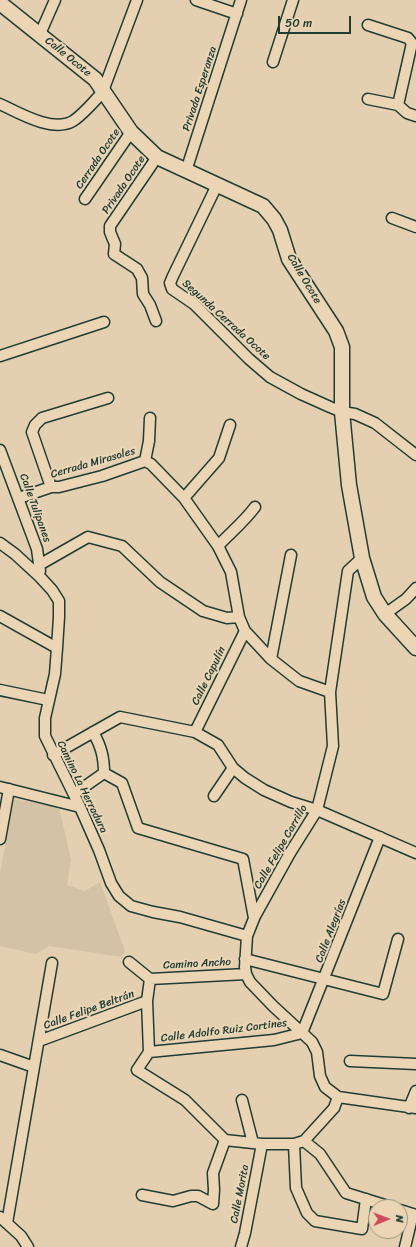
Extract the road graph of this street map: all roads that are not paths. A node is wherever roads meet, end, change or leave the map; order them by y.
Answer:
1 (54, 0) edge
2 (136, 0) edge
3 (196, 0) edge
4 (241, 0) edge
5 (293, 0) edge
6 (0, 3) edge
7 (236, 14) junction
8 (368, 25) dead end
9 (40, 34) junction
10 (273, 62) dead end
11 (103, 91) junction
12 (368, 99) dead end
13 (0, 104) edge
14 (398, 105) junction
15 (416, 116) edge
16 (131, 132) junction
17 (157, 157) junction
18 (186, 171) junction
19 (217, 185) junction
20 (85, 199) dead end
21 (392, 218) dead end
22 (416, 226) edge
23 (156, 321) dead end
24 (104, 322) dead end
25 (0, 356) edge
26 (108, 398) dead end
27 (342, 412) junction
28 (150, 418) dead end
29 (230, 425) dead end
30 (0, 450) edge
31 (416, 455) edge
32 (145, 461) junction
33 (51, 487) junction
34 (19, 498) junction
35 (184, 498) junction
36 (254, 507) dead end
37 (0, 543) edge
38 (218, 546) junction
39 (291, 555) dead end
40 (362, 558) junction
41 (39, 565) junction
42 (40, 577) junction
43 (416, 588) edge
44 (385, 614) junction
45 (0, 616) edge
46 (239, 617) junction
47 (244, 631) junction
48 (57, 648) junction
49 (416, 648) edge
50 (271, 659) junction
51 (0, 690) edge
52 (330, 692) junction
53 (48, 700) junction
54 (93, 732) junction
55 (195, 732) junction
56 (53, 755) junction
57 (233, 768) junction
58 (104, 773) junction
59 (4, 788) edge
60 (74, 794) junction
61 (214, 796) dead end
62 (80, 807) junction
63 (317, 810) junction
64 (380, 837) junction
65 (0, 839) edge
66 (416, 853) edge
67 (254, 918) junction
68 (247, 936) junction
69 (398, 939) dead end
70 (129, 962) dead end
71 (52, 963) dead end
72 (245, 967) junction
73 (150, 979) junction
74 (324, 980) junction
75 (147, 1001) junction
76 (302, 1033) junction
77 (39, 1041) junction
78 (149, 1052) junction
79 (0, 1055) edge
80 (350, 1060) dead end
81 (416, 1064) edge
82 (34, 1066) junction
83 (416, 1091) edge
84 (338, 1097) junction
85 (242, 1100) dead end
86 (413, 1108) edge
87 (225, 1140) junction
88 (304, 1141) junction
89 (257, 1144) junction
90 (294, 1144) junction
91 (142, 1195) dead end
92 (366, 1199) joint
93 (415, 1214) edge
94 (3, 1220) edge
95 (28, 1247) edge
96 (241, 1247) edge
97 (405, 1247) edge

1 - 9 street
2 - 11 street
3 - 7 street
4 - 7 street, Privada Esperanza
5 - 10 street
6 - 9 street, Calle Ocote
7 - 18 street, Privada Esperanza
8 - 14 street
9 - 11 street, Calle Ocote
11 - 13 street
11 - 16 street, Calle Ocote
12 - 14 street
14 - 15 street
16 - 17 street, Calle Ocote
16 - 20 street, Cerrada Ocote
17 - 18 street, Calle Ocote
17 - 23 street, Privada Ocote
18 - 19 street, Calle Ocote
19 - 27 street, Calle Ocote
19 - 27 street, Segunda Cerrada Ocote
21 - 22 street
24 - 25 street
26 - 33 street
27 - 31 street
27 - 40 street, Calle Ocote
28 - 32 street
29 - 35 street
30 - 34 street, Calle Tulipanes
32 - 33 street, Cerrada Mirasoles
32 - 35 street, Cerrada Mirasoles
33 - 34 street, Cerrada Mirasoles
34 - 41 street, Calle Tulipanes
35 - 38 street, Cerrada Mirasoles
36 - 38 street
37 - 42 street, Camino La Herradura
38 - 46 street, Cerrada Mirasoles
39 - 50 street
40 - 44 street, Calle Ocote
40 - 52 street, Calle Felipe Carrillo
41 - 42 street, Calle Tulipanes
41 - 46 street
42 - 48 street, Camino La Herradura
43 - 44 street
44 - 49 street, Calle Ocote
45 - 48 street
46 - 47 street, Cerrada Mirasoles
47 - 50 street
47 - 55 street, Calle Capulín
48 - 53 street, Camino La Herradura
50 - 52 street
51 - 53 street
52 - 63 street, Calle Felipe Carrillo
53 - 56 street, Camino La Herradura
54 - 55 street
54 - 56 street
54 - 58 street
55 - 57 street
56 - 60 street, Camino La Herradura
57 - 61 street
57 - 63 street
58 - 60 street
58 - 67 street
59 - 62 street
59 - 65 street
60 - 62 street, Camino La Herradura
62 - 68 street, Camino La Herradura
63 - 64 street
63 - 67 street, Calle Felipe Carrillo
64 - 66 street
64 - 74 street, Calle Alegrías
67 - 68 street, Calle Felipe Carrillo
68 - 72 street
69 - 74 street, Camino Ancho
70 - 73 street, Camino Ancho
71 - 77 street
72 - 73 street, Camino Ancho
72 - 74 street, Camino Ancho
72 - 76 street
73 - 75 street, Camino Ancho
74 - 76 street, Calle Alegrías
75 - 77 street, Calle Felipe Beltrán
75 - 78 street, Camino Ancho
76 - 78 street, Calle Adolfo Ruiz Cortines
76 - 84 street
77 - 82 street
78 - 87 street
79 - 82 street
80 - 81 street
82 - 94 street
83 - 86 street
84 - 86 street
84 - 88 street
85 - 89 street
87 - 89 street
87 - 91 street
88 - 90 street
88 - 92 street
89 - 90 street
89 - 96 street, Calle Morita
90 - 92 street
93 - 97 street
94 - 95 street

